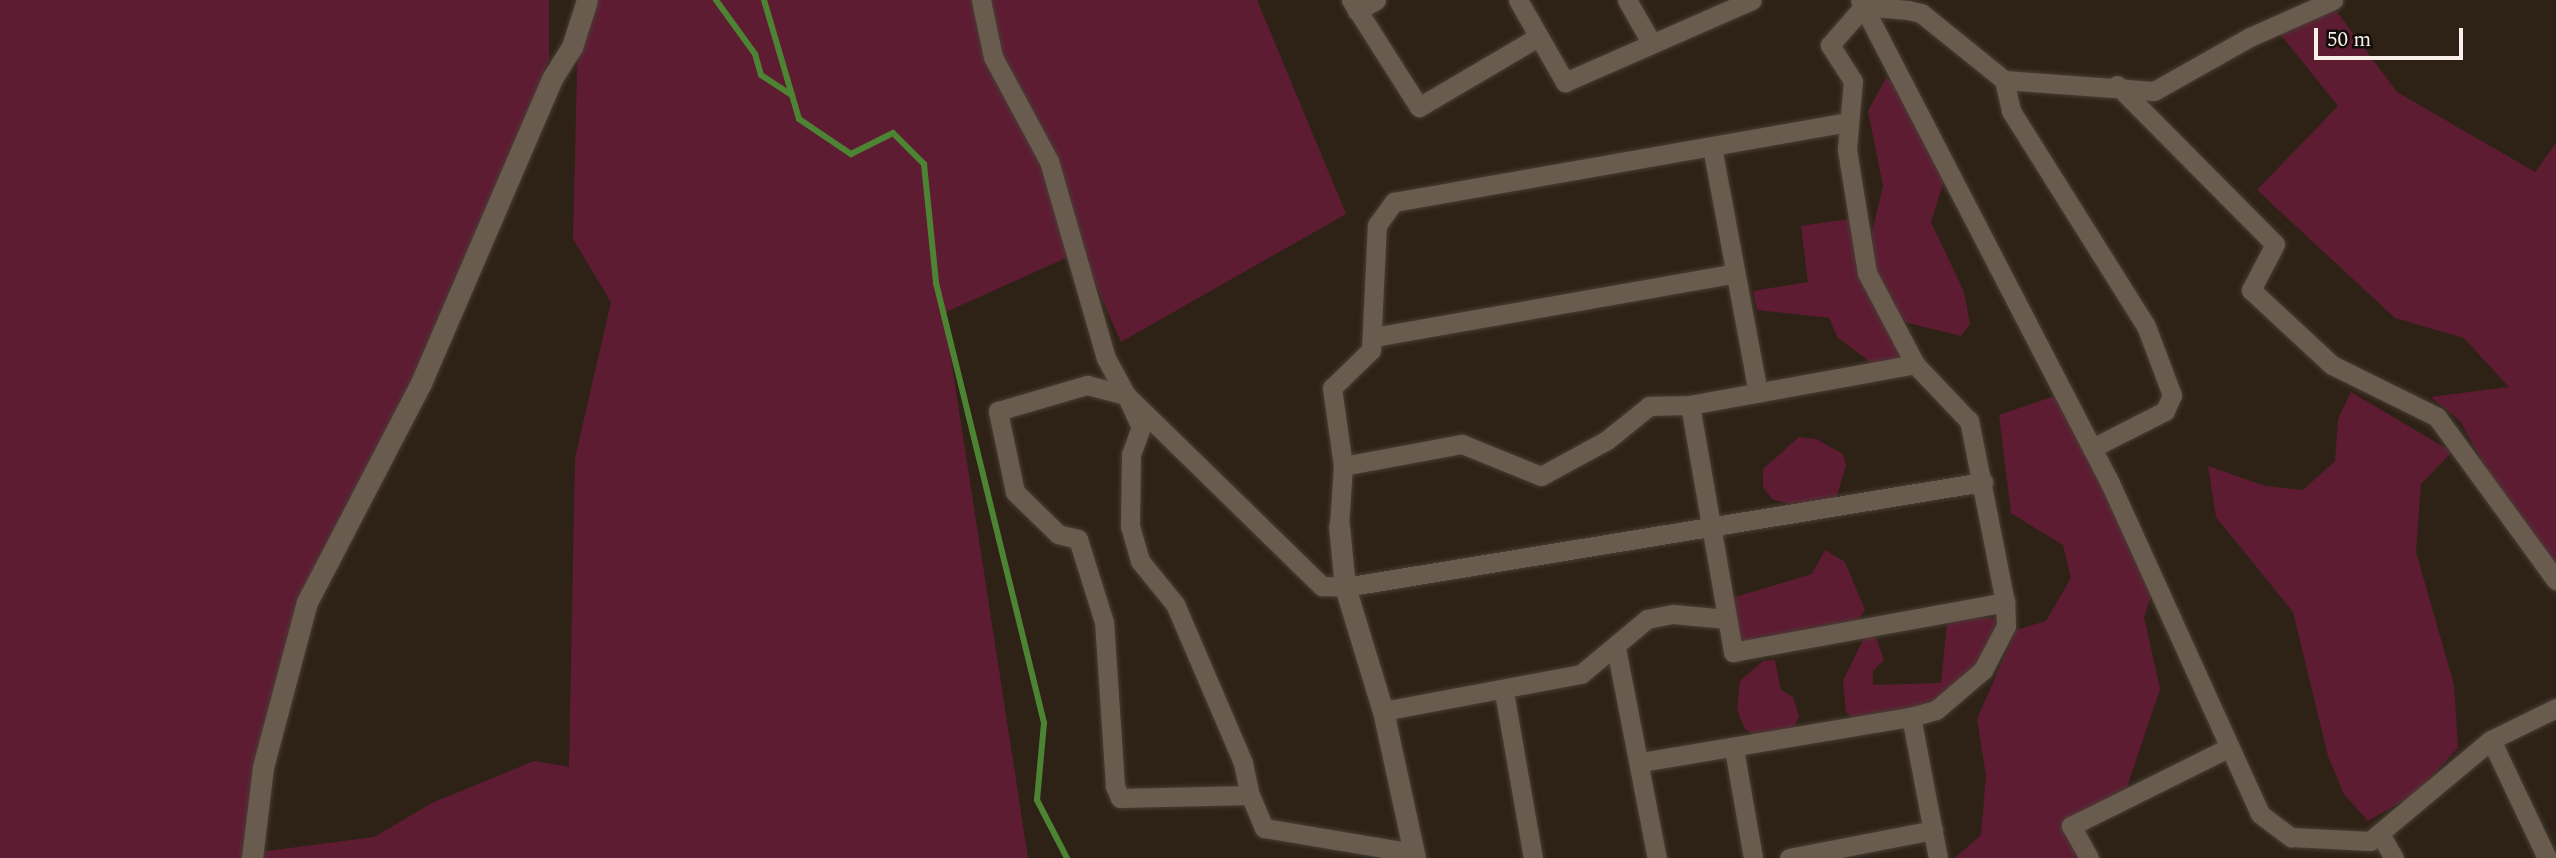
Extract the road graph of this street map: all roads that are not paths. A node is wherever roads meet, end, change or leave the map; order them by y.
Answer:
1 (587, 0) edge
2 (981, 0) edge
3 (1376, 0) edge
4 (1518, 0) edge
5 (1627, 0) edge
6 (1752, 0) edge
7 (2333, 0) edge
8 (1862, 3) edge
9 (1728, 5) edge
10 (1354, 6) edge
11 (1538, 37) junction
12 (1651, 42) junction
13 (2004, 80) junction
14 (2117, 85) junction
15 (1848, 122) junction
16 (1712, 147) junction
17 (1732, 274) junction
18 (1374, 337) junction
19 (1915, 364) junction
20 (1758, 393) junction
21 (1126, 395) junction
22 (1690, 405) junction
23 (2092, 448) junction
24 (1343, 466) junction
25 (1983, 482) junction
26 (1339, 526) joint
27 (1712, 528) junction
28 (2556, 580) edge
29 (1345, 587) junction
30 (2005, 602) junction
31 (1727, 619) junction
32 (1616, 648) junction
33 (1504, 692) junction
34 (2556, 709) edge
35 (1383, 711) junction
36 (1911, 717) junction
37 (2491, 740) junction
38 (1734, 748) junction
39 (2226, 748) junction
40 (1641, 761) junction
41 (1250, 795) junction
42 (1933, 830) junction
43 (2380, 834) junction
44 (1415, 856) edge
45 (252, 858) edge
46 (1533, 858) edge
47 (1657, 858) edge
48 (1754, 858) edge
49 (1789, 858) edge
50 (1938, 858) edge
51 (2089, 858) edge
52 (2392, 858) edge
53 (2547, 858) edge

1 - 45 street
2 - 21 street
3 - 10 street
4 - 11 street
5 - 12 street
6 - 9 street
7 - 14 street
8 - 13 street
8 - 15 street
8 - 23 street
9 - 12 street
10 - 11 street
11 - 12 street
13 - 14 street
13 - 23 street
14 - 28 street
15 - 16 street
15 - 19 street
16 - 17 street
16 - 18 street
17 - 18 street
17 - 20 street
18 - 24 street
19 - 20 street
19 - 25 street
20 - 22 street
21 - 29 street
21 - 41 street
21 - 41 street
22 - 24 street
22 - 27 street
23 - 39 street
24 - 26 street
25 - 27 street
25 - 30 street
26 - 29 street
27 - 29 street
27 - 31 street
29 - 35 street
30 - 31 street
30 - 36 street
31 - 32 street
32 - 33 street
32 - 40 street
33 - 35 street
33 - 46 street
34 - 37 street
35 - 44 street
36 - 38 street
36 - 42 street
37 - 43 street
37 - 53 street
38 - 40 street
38 - 48 street
39 - 43 street
39 - 51 street
40 - 47 street
41 - 44 street
42 - 49 street
42 - 50 street
43 - 52 street

